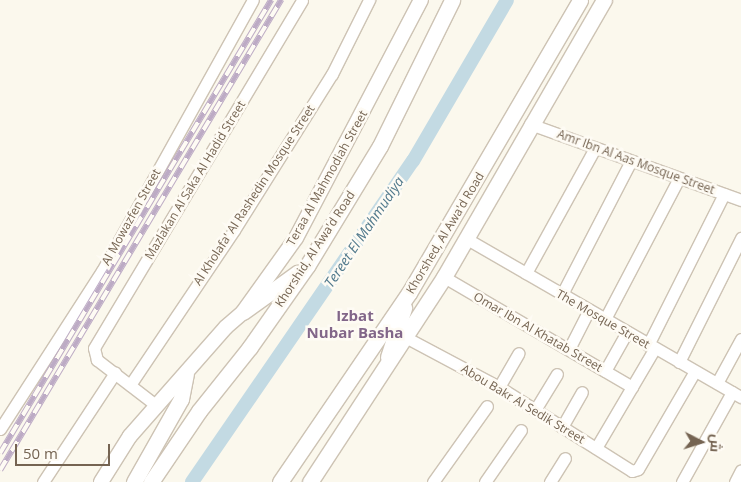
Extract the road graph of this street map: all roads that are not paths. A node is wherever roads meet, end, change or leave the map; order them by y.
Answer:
1 (253, 0) edge
2 (302, 0) edge
3 (369, 0) edge
4 (421, 0) edge
5 (452, 0) edge
6 (579, 0) edge
7 (604, 0) edge
8 (530, 124) junction
9 (595, 148) junction
10 (631, 161) junction
11 (679, 178) junction
12 (724, 194) junction
13 (741, 200) edge
14 (467, 238) junction
15 (741, 238) edge
16 (307, 266) junction
17 (526, 273) junction
18 (444, 277) junction
19 (409, 293) junction
20 (562, 294) junction
21 (590, 310) junction
22 (244, 312) junction
23 (605, 319) junction
24 (626, 332) junction
25 (407, 338) junction
26 (741, 339) edge
27 (651, 347) junction
28 (569, 349) junction
29 (519, 353) dead end
30 (679, 362) junction
31 (604, 371) junction
32 (695, 371) junction
33 (115, 373) junction
34 (186, 374) junction
35 (557, 374) dead end
36 (382, 375) junction
37 (717, 383) junction
38 (130, 385) junction
39 (499, 387) junction
40 (632, 387) junction
41 (582, 392) dead end
42 (737, 395) edge
43 (156, 406) junction
44 (487, 406) dead end
45 (535, 410) junction
46 (562, 427) junction
47 (0, 429) edge
48 (521, 430) dead end
49 (596, 448) junction
50 (565, 458) dead end
51 (741, 470) edge
52 (43, 482) edge
53 (101, 482) edge
54 (134, 482) edge
55 (151, 482) edge
56 (280, 482) edge
57 (310, 482) edge
58 (433, 482) edge
59 (485, 482) edge
60 (550, 482) edge
61 (682, 482) edge
62 (735, 482) edge

1 - 47 street, Al Mowazfen Street
2 - 33 street, Mazlakan Al Saka Al Hadid Street
3 - 38 street, Al Kholafa' Al Rashedin Mosque Street
4 - 22 street, Teraa Al Mahmodiah Street
5 - 16 main road, Khorshid, Al Awa'd Road
6 - 19 main road, Khorshed, Al Awa'd Road
7 - 8 main road, Khorshed, Al Awa'd Road
8 - 9 street, Amr Ibn Al Aas Mosque Street
8 - 14 main road, Khorshed, Al Awa'd Road
9 - 10 street, Amr Ibn Al Aas Mosque Street
9 - 17 street
10 - 11 street, Amr Ibn Al Aas Mosque Street
10 - 20 street
11 - 12 street, Amr Ibn Al Aas Mosque Street
11 - 23 street
12 - 13 street, Amr Ibn Al Aas Mosque Street
12 - 27 street
14 - 17 street, The Mosque Street
14 - 18 main road, Khorshed, Al Awa'd Road
15 - 30 street
16 - 22 main road
16 - 55 main road, Khorshid, Al Awa'd Road
17 - 20 street, The Mosque Street
18 - 25 main road, Khorshed, Al Awa'd Road
18 - 28 street, Omar Ibn Al Khatab Street
19 - 36 main road
19 - 56 main road, Khorshed, Al Awa'd Road
20 - 21 street, The Mosque Street
21 - 23 street, The Mosque Street
21 - 28 street
22 - 34 street, Teraa Al Mahmodiah Street
23 - 24 street, The Mosque Street
24 - 27 street, The Mosque Street
24 - 31 street
25 - 36 main road, Khorshed, Al Awa'd Road
25 - 39 street, Abou Bakr Al Sedik Street
26 - 37 street
27 - 30 street, The Mosque Street
27 - 40 street
28 - 31 street, Omar Ibn Al Khatab Street
29 - 39 street
30 - 32 street, The Mosque Street
31 - 40 street, Omar Ibn Al Khatab Street
32 - 37 street, The Mosque Street
32 - 49 street, Abou Bakr Al Sedik Street
33 - 38 street
33 - 52 street
34 - 43 street, Teraa Al Mahmodiah Street
34 - 54 main road
35 - 45 street
36 - 57 main road, Khorshed, Al Awa'd Road
37 - 42 street, The Mosque Street
38 - 43 street
39 - 45 street, Abou Bakr Al Sedik Street
40 - 49 street
41 - 46 street
42 - 61 street
43 - 53 street, Teraa Al Mahmodiah Street
44 - 58 street
45 - 46 street, Abou Bakr Al Sedik Street
46 - 49 street, Abou Bakr Al Sedik Street
48 - 59 street
50 - 60 street
51 - 62 street

